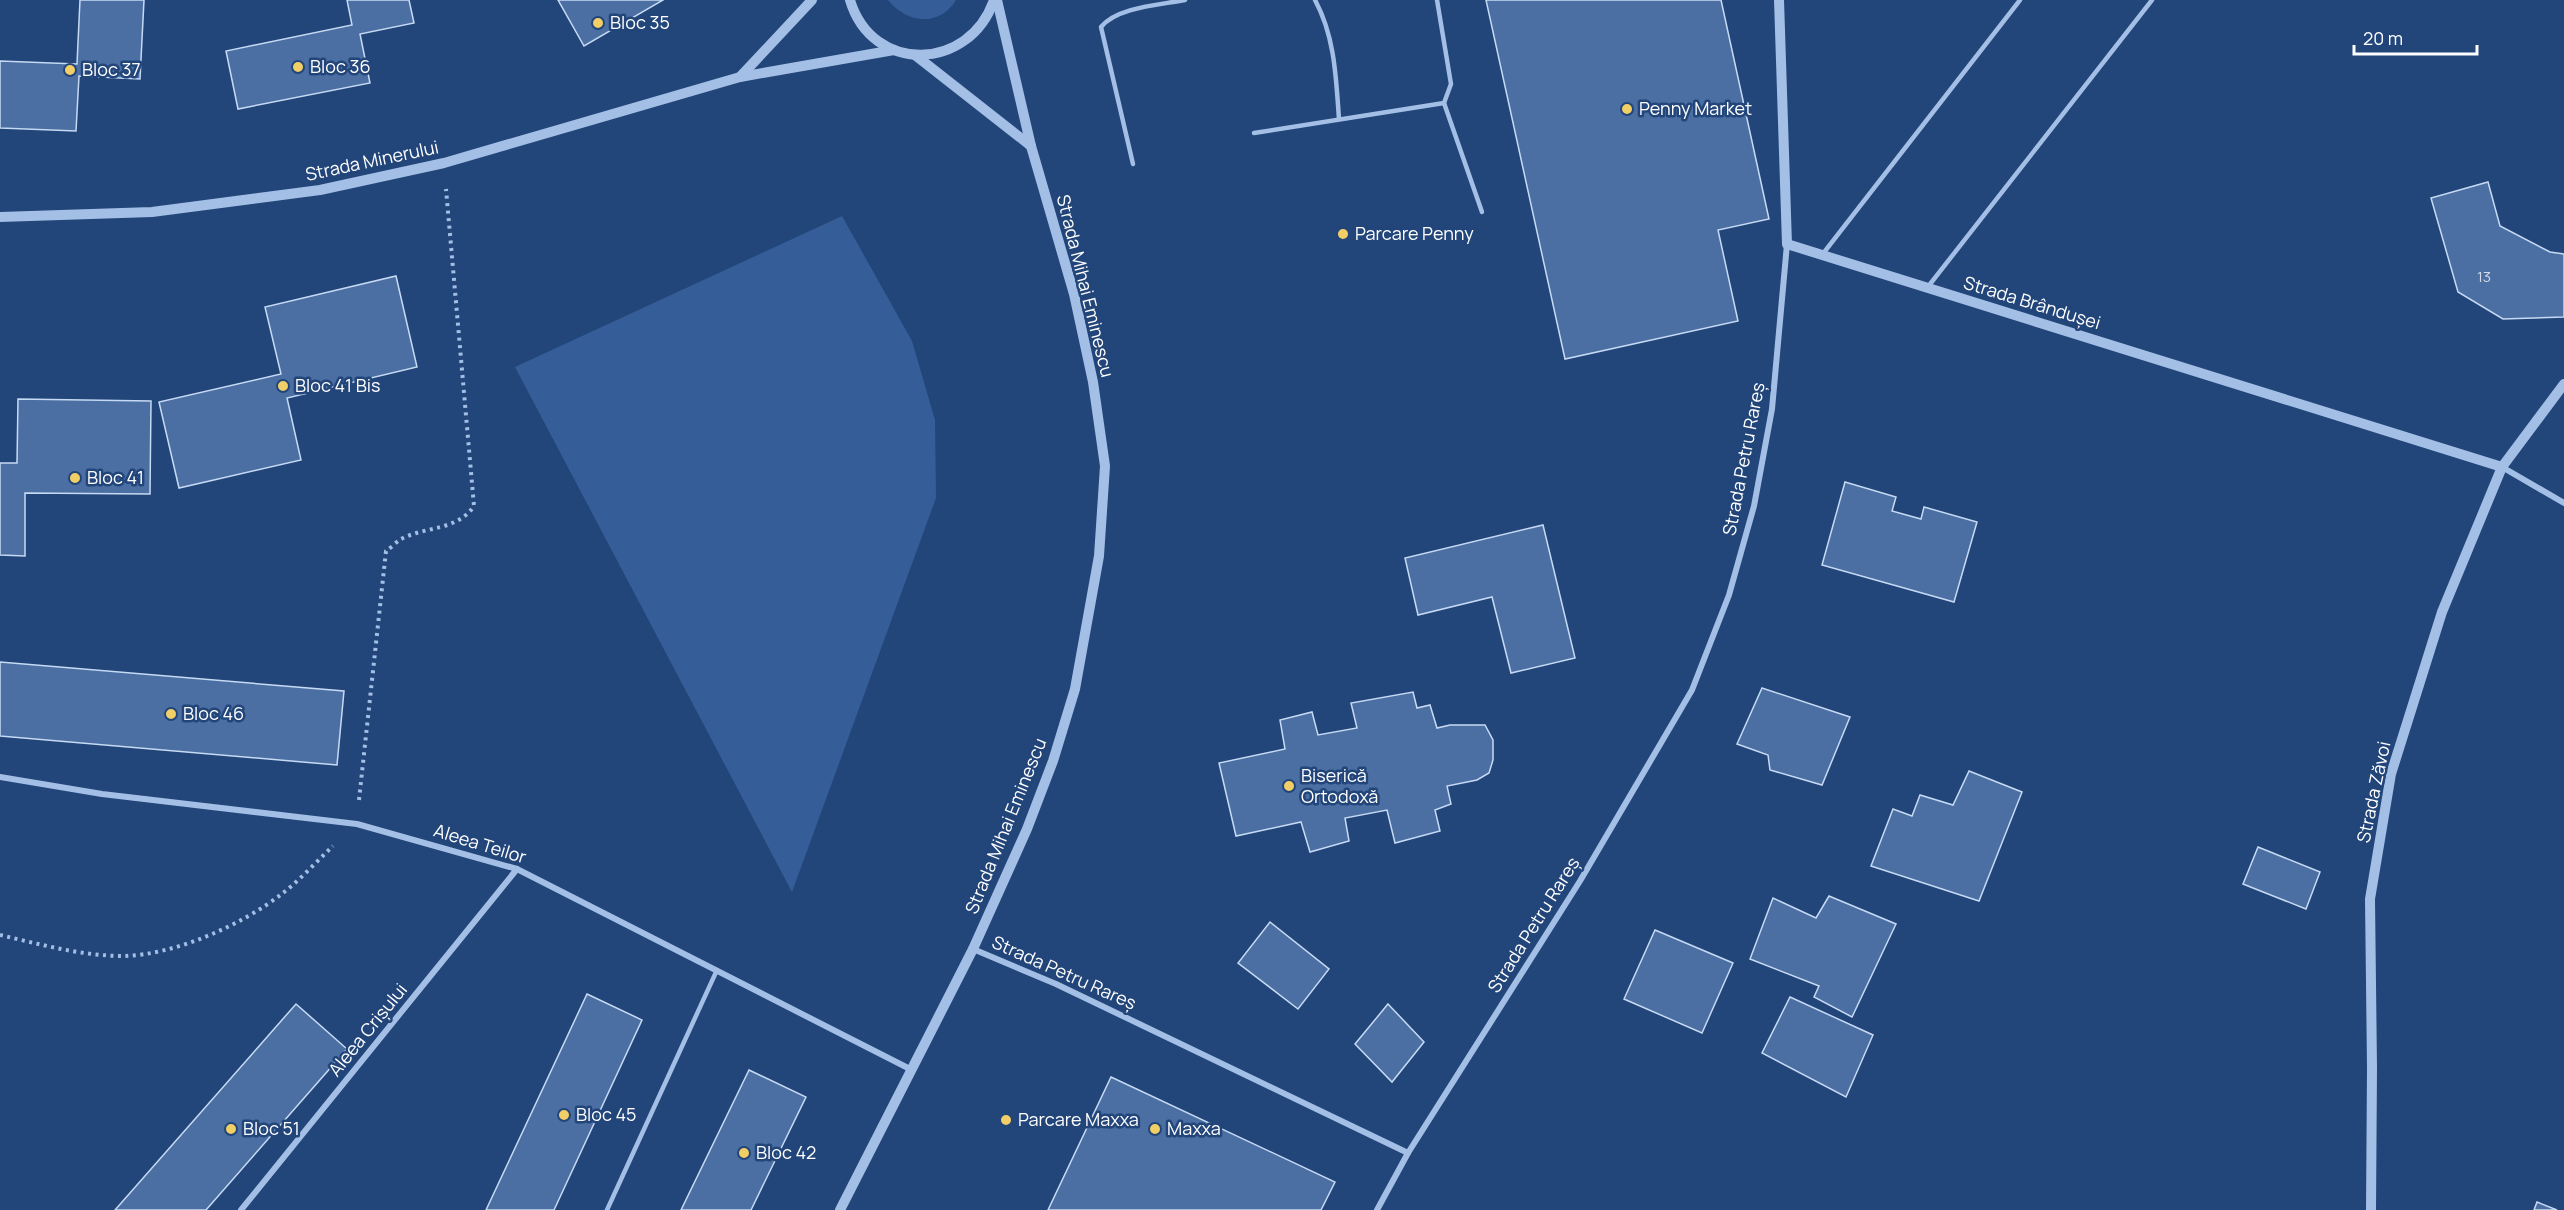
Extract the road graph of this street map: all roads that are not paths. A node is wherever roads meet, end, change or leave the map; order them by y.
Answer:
1 (812, 0) edge
2 (850, 0) edge
3 (995, 0) edge
4 (1185, 0) edge
5 (1315, 0) edge
6 (1437, 0) edge
7 (1779, 0) edge
8 (2020, 0) edge
9 (2152, 0) edge
10 (894, 50) junction
11 (915, 55) junction
12 (740, 77) junction
13 (1444, 103) junction
14 (1339, 119) junction
15 (1254, 133) dead end
16 (1031, 146) junction
17 (1133, 164) dead end
18 (1482, 212) dead end
19 (0, 218) edge
20 (1787, 244) junction
21 (1822, 255) junction
22 (1927, 288) junction
23 (2564, 384) edge
24 (2502, 467) junction
25 (2564, 503) edge
26 (0, 777) edge
27 (517, 869) junction
28 (973, 949) junction
29 (717, 970) junction
30 (910, 1069) junction
31 (1408, 1153) junction
32 (241, 1210) edge
33 (607, 1210) edge
34 (840, 1210) edge
35 (1377, 1210) edge
36 (2371, 1210) edge

1 - 12 street
2 - 10 street, Strada Minerului
3 - 11 street, Strada Minerului
3 - 16 street, Strada Mihai Eminescu
4 - 17 lane
5 - 14 lane
6 - 13 lane
7 - 20 street
8 - 21 lane
9 - 22 lane
10 - 11 street, Strada Minerului
10 - 12 street, Strada Minerului
11 - 16 street
12 - 19 street, Strada Minerului
13 - 14 lane
13 - 18 lane
14 - 15 lane
16 - 28 street, Strada Mihai Eminescu
20 - 21 street, Strada Brândușei
20 - 31 street, Strada Petru Rareș
21 - 22 street, Strada Brândușei
22 - 24 street, Strada Brândușei
23 - 24 street, Strada Zăvoi
24 - 25 street
24 - 36 street, Strada Zăvoi
26 - 27 street, Aleea Teilor
27 - 29 street, Aleea Teilor
27 - 32 street, Aleea Crișului
28 - 30 street, Strada Mihai Eminescu
28 - 31 street, Strada Petru Rareș
29 - 30 street, Aleea Teilor
29 - 33 lane
30 - 34 street, Strada Mihai Eminescu
31 - 35 street

